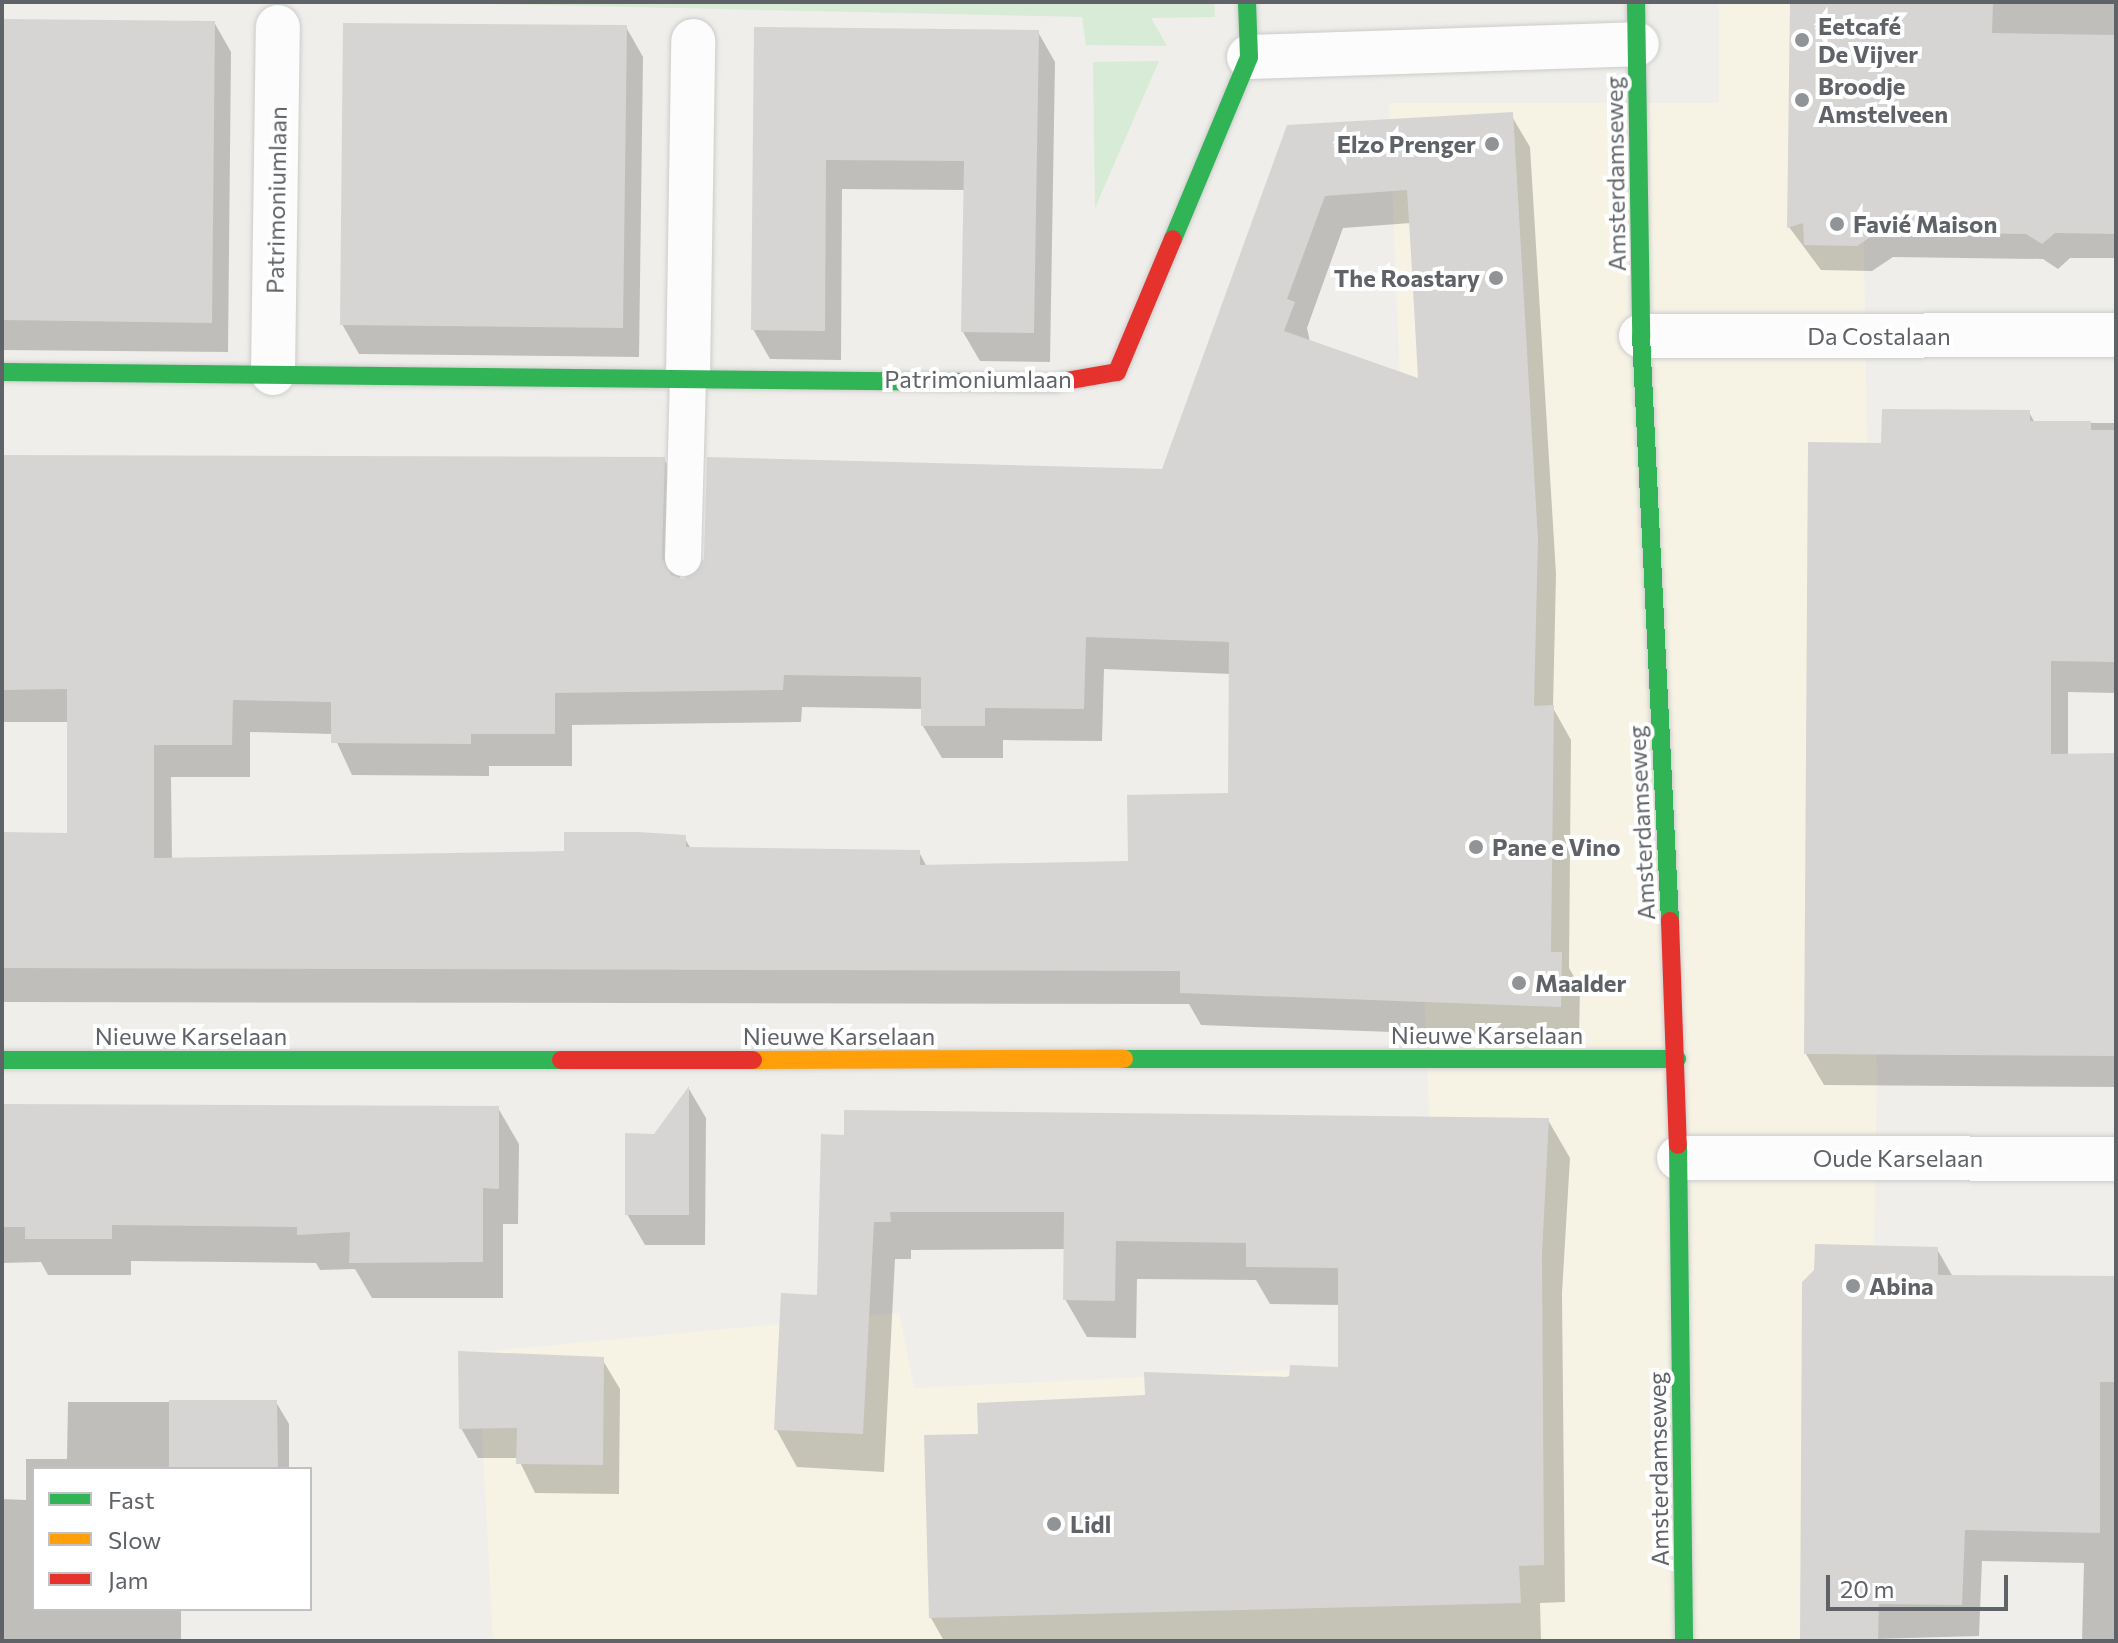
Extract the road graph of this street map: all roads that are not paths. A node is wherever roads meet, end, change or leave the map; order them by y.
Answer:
1 (1247, 2) edge
2 (1637, 23) edge
3 (278, 27) dead end
4 (693, 41) dead end
5 (1249, 57) junction
6 (2116, 335) edge
7 (1641, 336) junction
8 (2, 372) edge
9 (273, 373) junction
10 (688, 376) junction
11 (683, 558) dead end
12 (1677, 1059) junction
13 (2, 1060) edge
14 (1679, 1158) junction
15 (2116, 1159) edge
16 (1684, 1641) edge

1 - 5 street, Patrimoniumlaan
2 - 5 street
2 - 7 street, Amsterdamseweg
3 - 9 street, Patrimoniumlaan
4 - 10 street
5 - 10 street, Patrimoniumlaan
6 - 7 street, Da Costalaan
7 - 12 street, Amsterdamseweg
8 - 9 street, Patrimoniumlaan
9 - 10 street, Patrimoniumlaan
10 - 11 lane
12 - 13 street, Nieuwe Karselaan
12 - 14 street, Amsterdamseweg
14 - 15 street, Oude Karselaan
14 - 16 street, Amsterdamseweg

